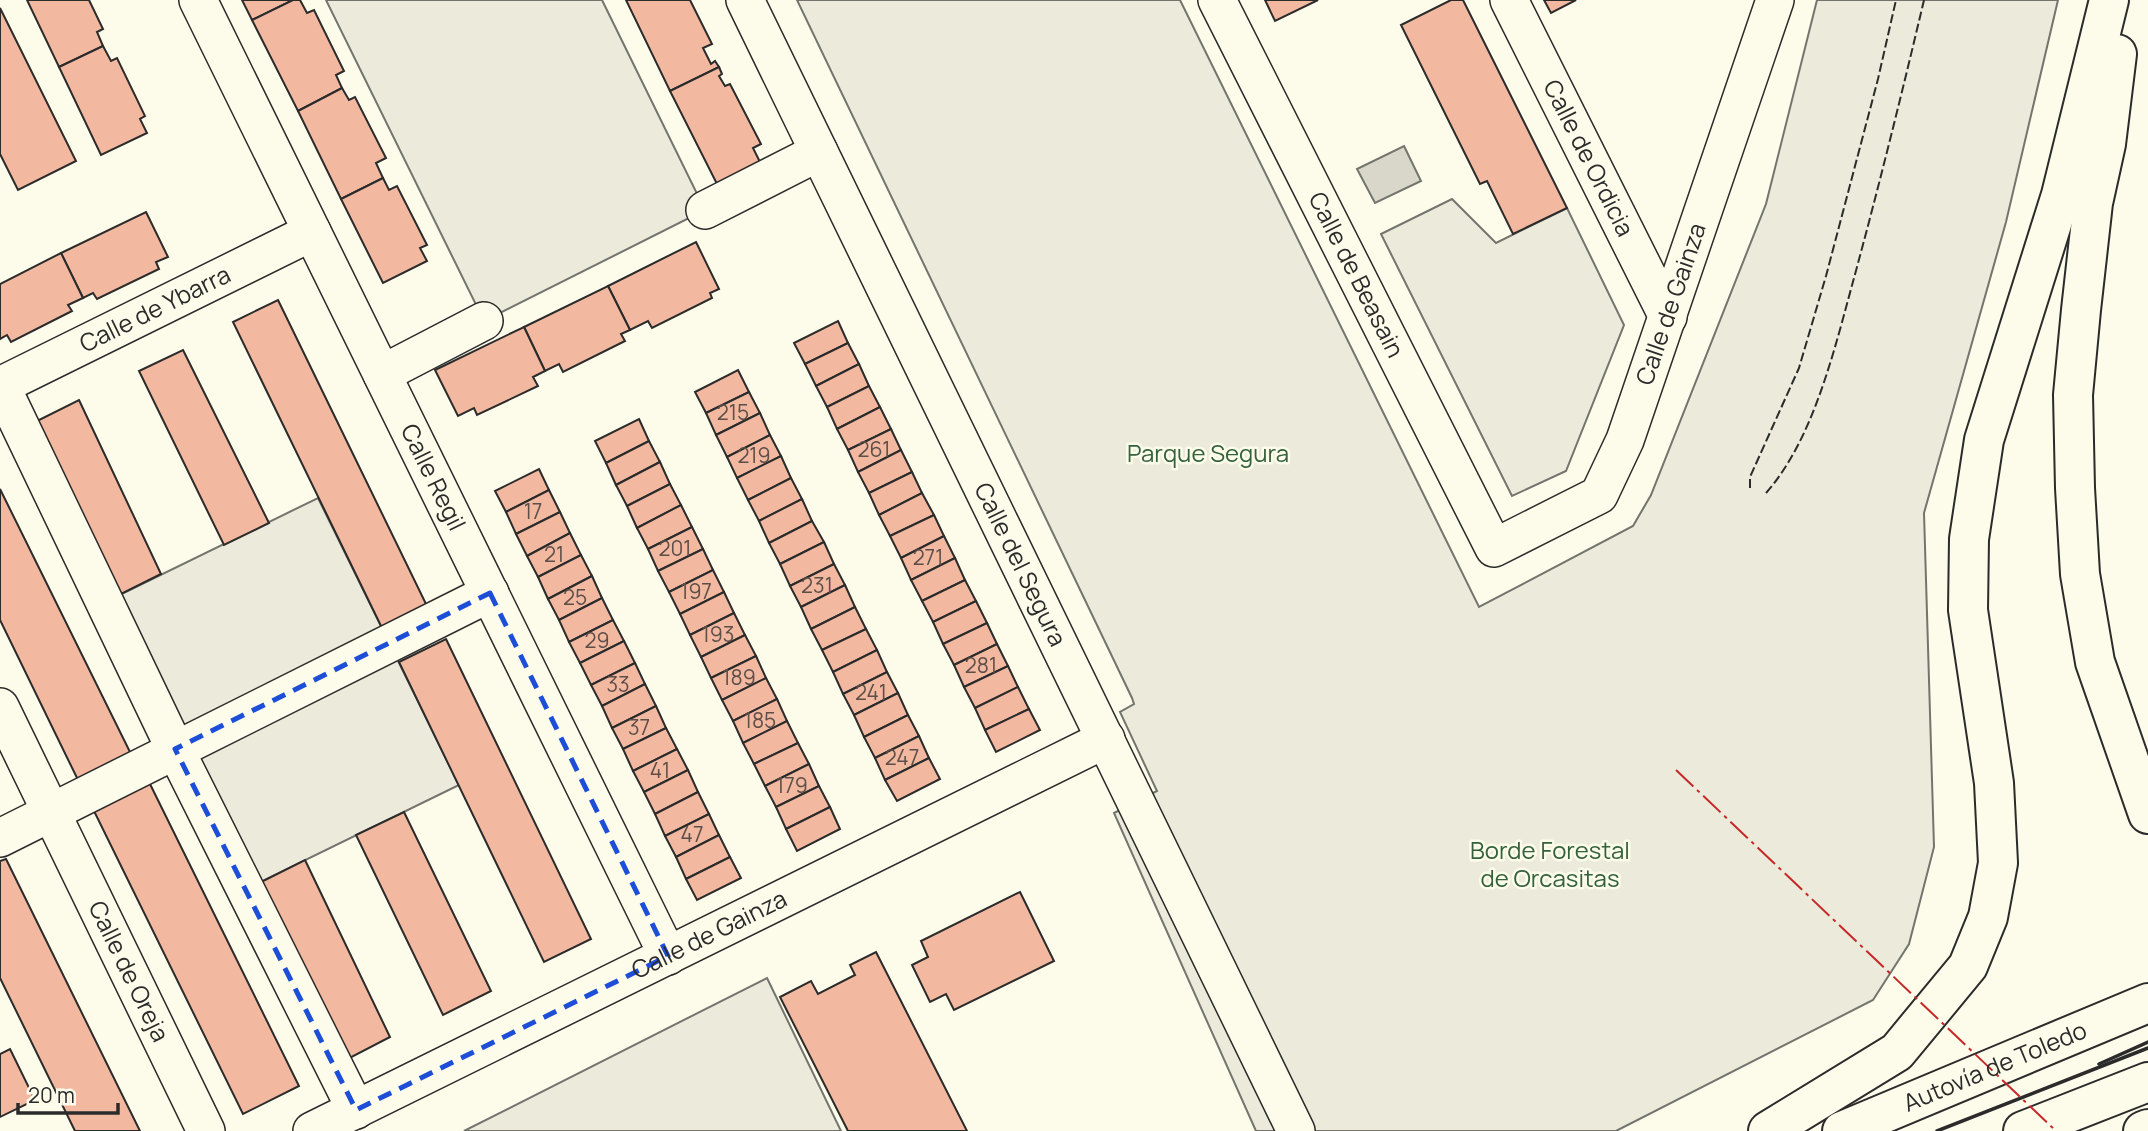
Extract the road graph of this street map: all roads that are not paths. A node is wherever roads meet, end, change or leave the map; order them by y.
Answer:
1 (198, 0) edge
2 (745, 0) edge
3 (1217, 0) edge
4 (1509, 0) edge
5 (1775, 0) edge
6 (2109, 0) edge
7 (2124, 0) edge
8 (819, 152) junction
9 (705, 210) dead end
10 (312, 232) junction
11 (1668, 317) junction
12 (484, 321) dead end
13 (382, 374) junction
14 (1, 386) edge
15 (1494, 548) joint
16 (490, 593) junction
17 (0, 707) edge
18 (1105, 739) junction
19 (175, 749) junction
20 (52, 812) junction
21 (2148, 813) edge
22 (0, 838) edge
23 (668, 956) junction
24 (2148, 1003) edge
25 (2148, 1082) edge
26 (356, 1110) junction
27 (206, 1131) edge
28 (312, 1131) edge
29 (1296, 1131) edge
30 (1768, 1131) edge
31 (1842, 1131) edge
32 (2022, 1131) edge

1 - 10 street, Calle Regil
2 - 8 street, Calle del Segura
3 - 15 street, Calle de Beasain
4 - 11 street, Calle de Ordicia
5 - 11 street, Calle de Gainza
6 - 30 highway
7 - 21 highway
8 - 9 street
8 - 18 street, Calle del Segura
10 - 13 street, Calle Regil
10 - 14 street, Calle de Ybarra
11 - 15 street, Calle de Gainza
12 - 13 street
13 - 16 street, Calle Regil
14 - 19 street
16 - 19 street
16 - 23 street, Calle Regil
17 - 20 street, Calle de Oreja
18 - 23 street, Calle de Gainza
18 - 29 street, Calle del Segura
19 - 20 street
19 - 26 street
20 - 22 street
20 - 27 street, Calle de Oreja
23 - 26 street, Calle de Gainza
24 - 31 highway, Autovía de Toledo
25 - 32 highway
26 - 28 street, Calle de Gainza

